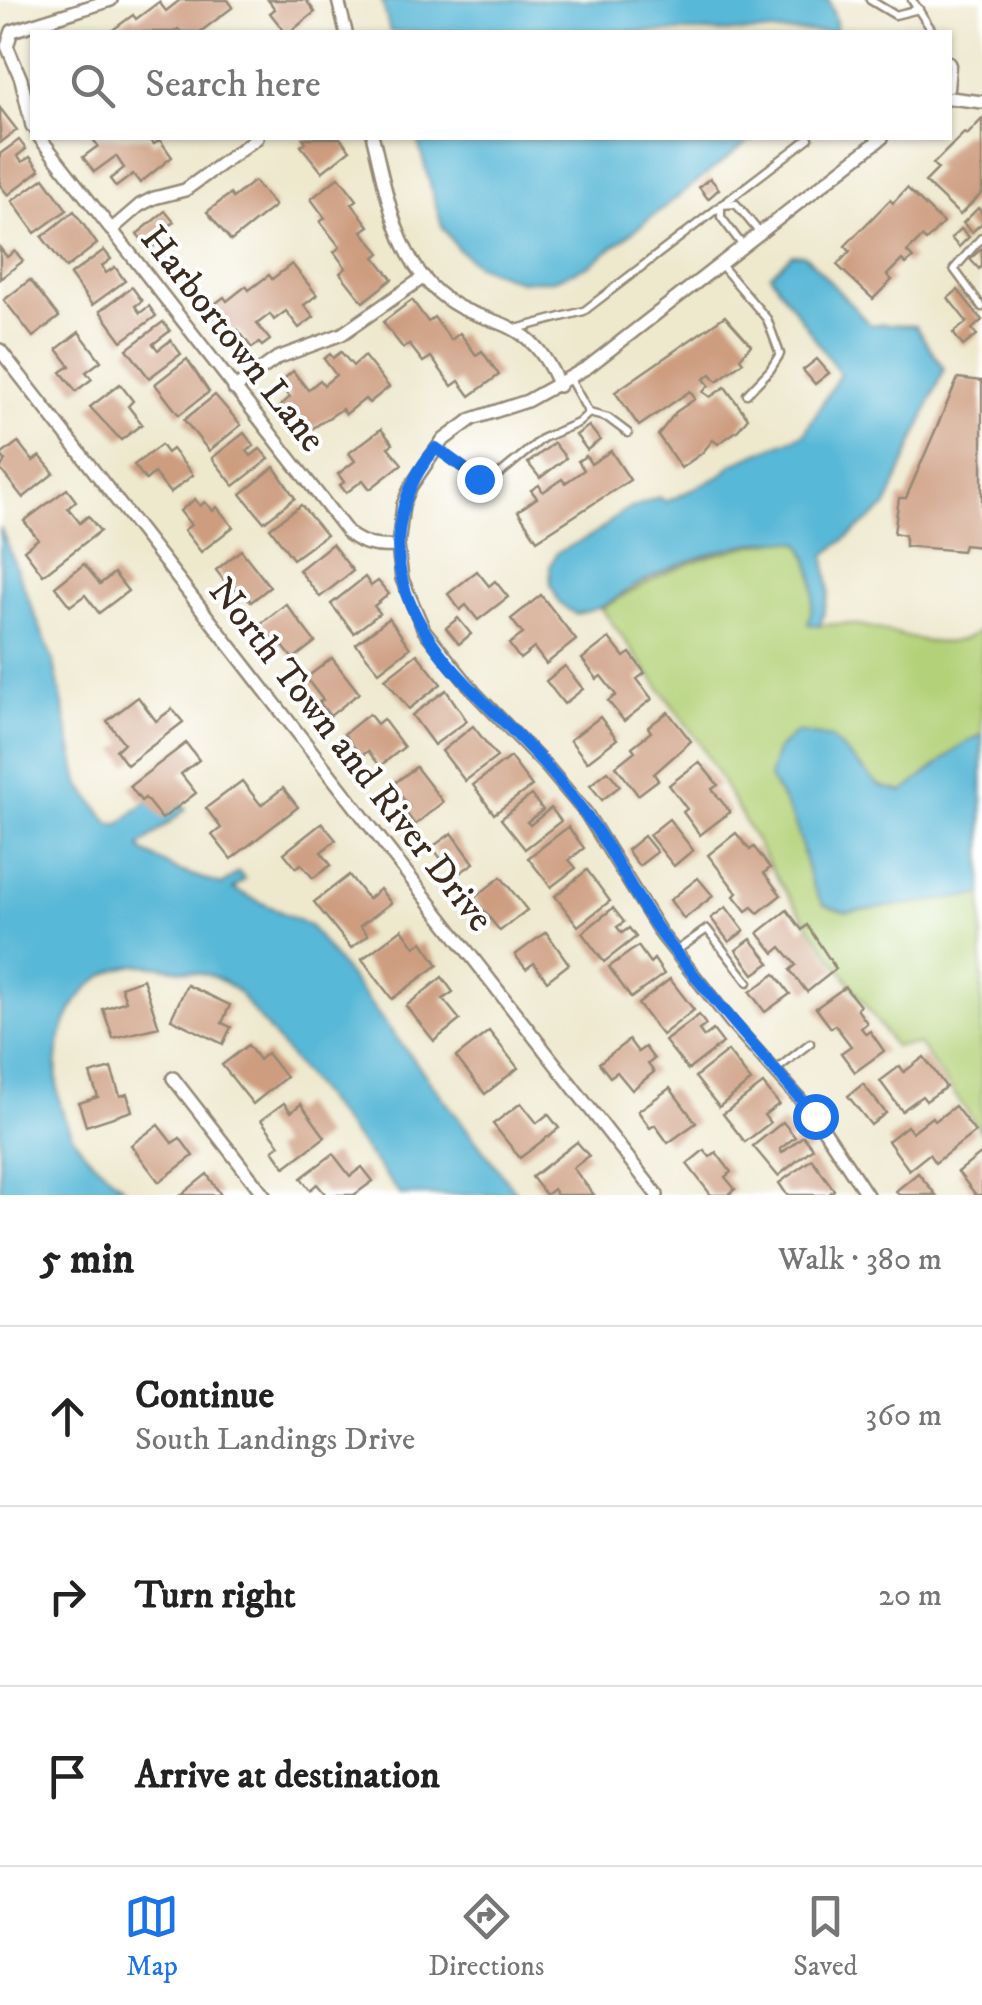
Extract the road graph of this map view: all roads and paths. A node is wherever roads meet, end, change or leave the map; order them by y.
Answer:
1 (111, 0) edge
2 (338, 0) edge
3 (870, 0) edge
4 (912, 0) edge
5 (919, 9) junction
6 (346, 30) edge
7 (932, 30) edge
8 (952, 98) edge
9 (982, 102) edge
10 (30, 117) edge
11 (42, 140) edge
12 (254, 140) edge
13 (373, 140) edge
14 (806, 140) edge
15 (879, 140) edge
16 (722, 204) junction
17 (112, 230) junction
18 (760, 233) junction
19 (982, 237) edge
20 (742, 246) junction
21 (720, 264) junction
22 (424, 276) junction
23 (981, 305) edge
24 (514, 329) junction
25 (0, 350) edge
26 (564, 382) junction
27 (234, 389) junction
28 (747, 394) dead end
29 (589, 413) junction
30 (628, 433) dead end
31 (436, 448) junction
32 (398, 546) junction
33 (675, 952) junction
34 (748, 982) dead end
35 (810, 1043) dead end
36 (776, 1071) junction
37 (173, 1078) dead end
38 (264, 1195) edge
39 (657, 1195) edge
40 (867, 1195) edge

1 - 10 street
2 - 6 street
3 - 5 lane
4 - 5 lane
5 - 7 lane
8 - 9 street
11 - 17 street, Harbortown Lane
12 - 17 street
13 - 22 street
14 - 16 lane
15 - 18 street
16 - 18 lane
16 - 20 lane
16 - 24 lane
17 - 27 street, Harbortown Lane
18 - 20 street
19 - 23 lane
20 - 21 street
21 - 26 street
21 - 28 lane
22 - 24 street
22 - 27 street
24 - 26 street
25 - 39 street, North Town and River Drive
26 - 29 lane
26 - 31 street
27 - 32 street, Harbortown Lane
29 - 30 lane
29 - 31 lane
31 - 32 street
32 - 33 street
33 - 34 lane
33 - 36 street
35 - 36 lane
36 - 40 street
37 - 38 street

